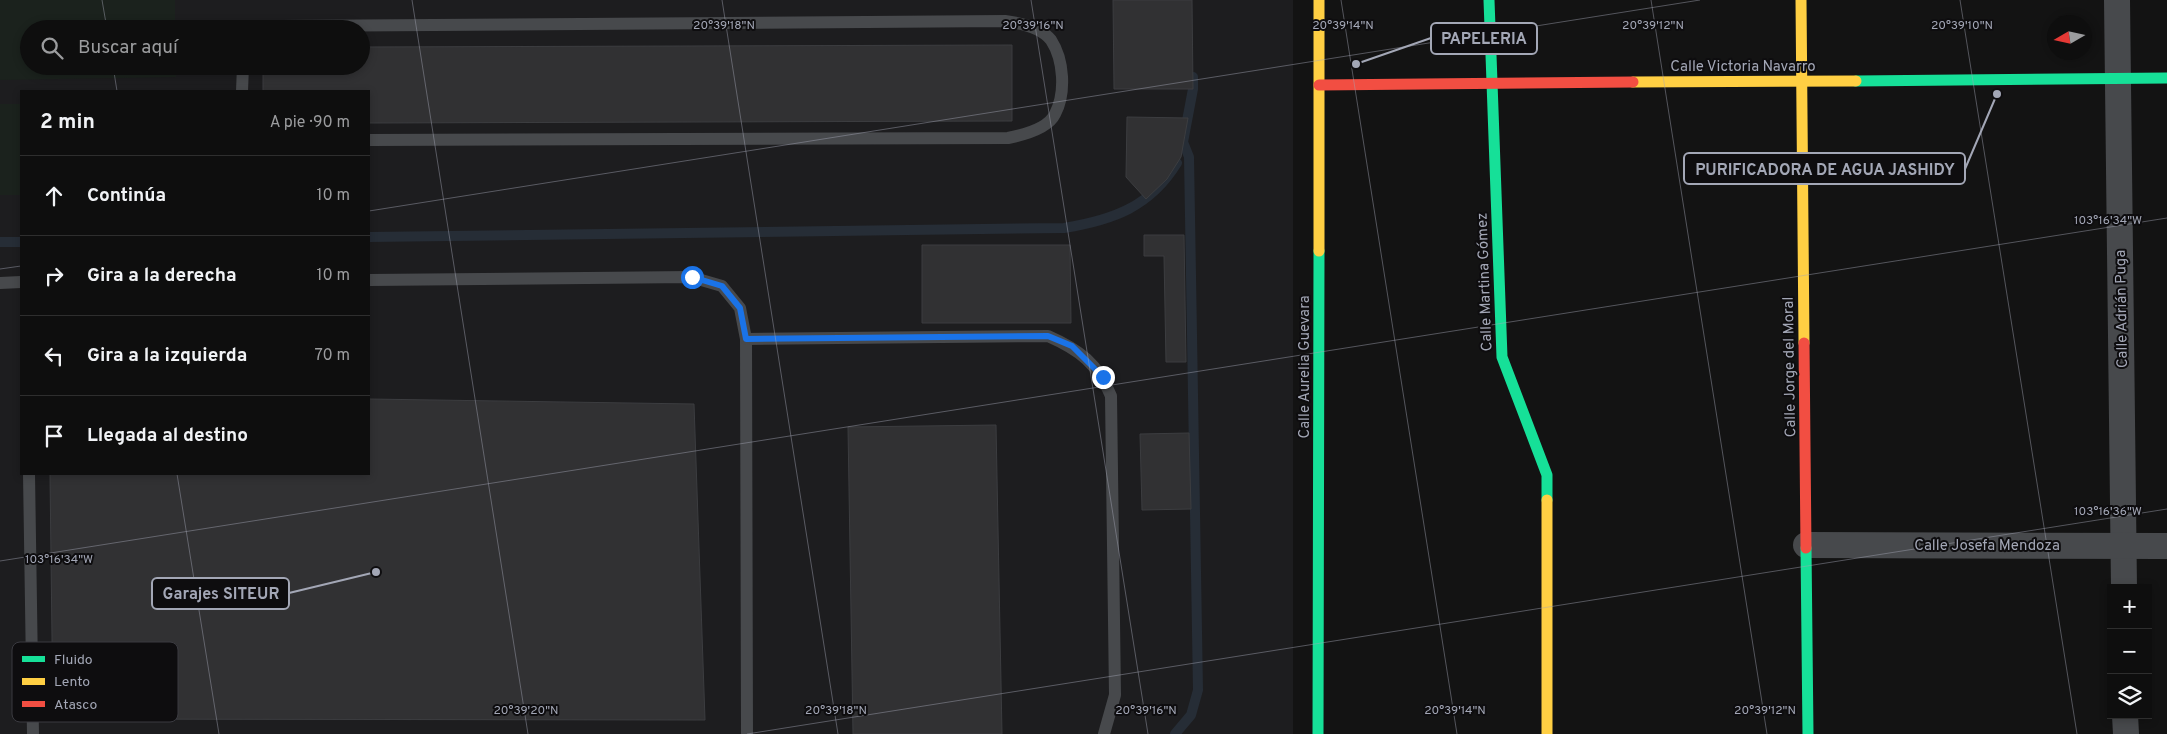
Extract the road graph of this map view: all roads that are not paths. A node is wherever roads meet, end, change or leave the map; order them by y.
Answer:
1 (1319, 0) edge
2 (1489, 0) edge
3 (1800, 0) edge
4 (2117, 0) edge
5 (370, 25) edge
6 (243, 75) edge
7 (2118, 78) junction
8 (2167, 78) edge
9 (1801, 81) junction
10 (1491, 83) junction
11 (1319, 85) junction
12 (242, 90) edge
13 (370, 140) edge
14 (370, 280) edge
15 (0, 282) edge
16 (20, 282) edge
17 (746, 339) junction
18 (29, 475) edge
19 (1806, 545) junction
20 (2124, 546) junction
21 (2167, 546) edge
22 (2124, 584) edge
23 (32, 642) edge
24 (2125, 719) edge
25 (747, 734) edge
26 (1104, 734) edge
27 (1318, 734) edge
28 (1547, 734) edge
29 (1808, 734) edge
30 (2126, 734) edge

1 - 11 street, Calle Aurelia Guevara
2 - 10 street, Calle Martina Gómez
3 - 9 street, Calle Jorge del Moral
4 - 7 street, Calle Adrián Puga
5 - 13 lane
6 - 12 lane
7 - 8 street, Calle Victoria Navarro
7 - 9 street, Calle Victoria Navarro
7 - 20 street, Calle Adrián Puga
9 - 10 street, Calle Victoria Navarro
9 - 19 street, Calle Jorge del Moral
10 - 11 street, Calle Victoria Navarro
10 - 28 street, Calle Martina Gómez
11 - 27 street, Calle Aurelia Guevara
14 - 17 lane
15 - 16 lane
17 - 25 lane
17 - 26 lane
18 - 23 lane
19 - 20 street, Calle Josefa Mendoza
19 - 29 street, Calle Jorge del Moral
20 - 21 street, Calle Josefa Mendoza
20 - 22 street, Calle Adrián Puga
24 - 30 street

